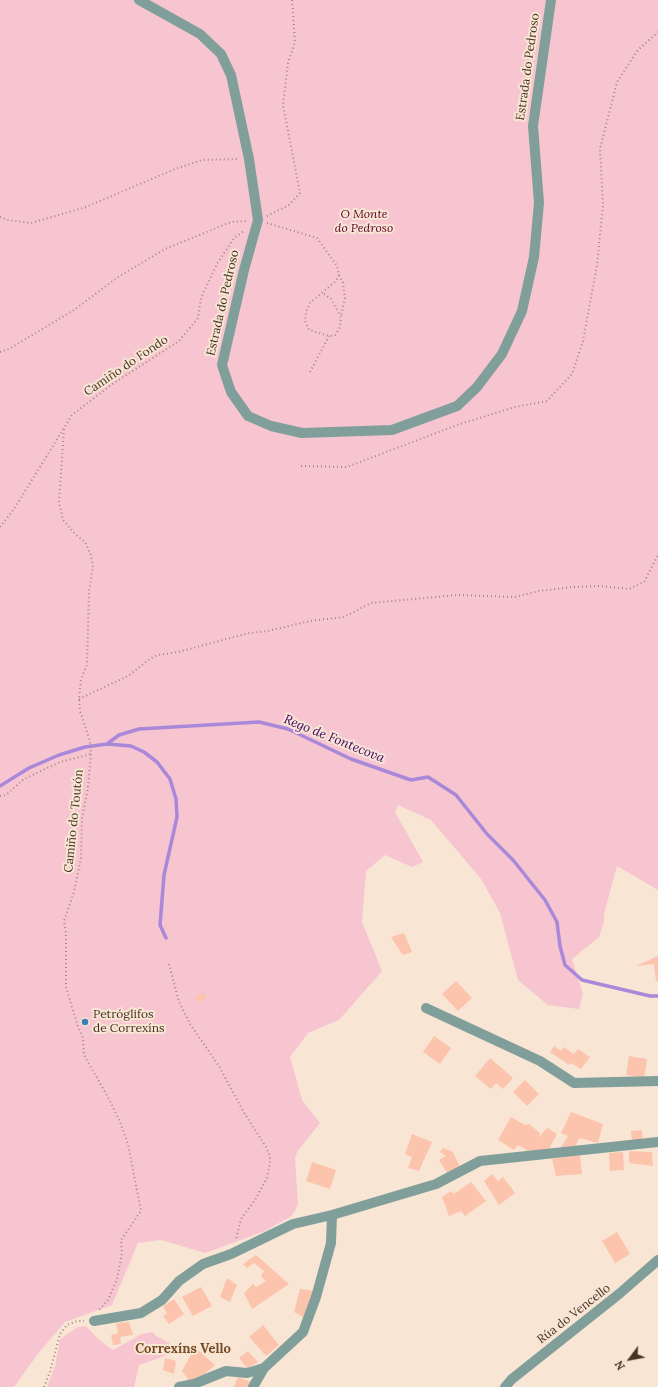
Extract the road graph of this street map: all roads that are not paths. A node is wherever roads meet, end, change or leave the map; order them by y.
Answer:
1 (139, 0) edge
2 (550, 0) edge
3 (426, 1008) dead end
4 (658, 1081) edge
5 (658, 1142) edge
6 (332, 1215) junction
7 (658, 1260) edge
8 (94, 1321) road end
9 (264, 1368) junction
10 (179, 1387) edge
11 (253, 1387) edge
12 (505, 1387) edge

1 - 2 street, Estrada do Pedroso
3 - 4 street
5 - 6 street
6 - 8 street
6 - 9 street
7 - 12 street, Rúa do Vencello
9 - 10 street
9 - 11 street

